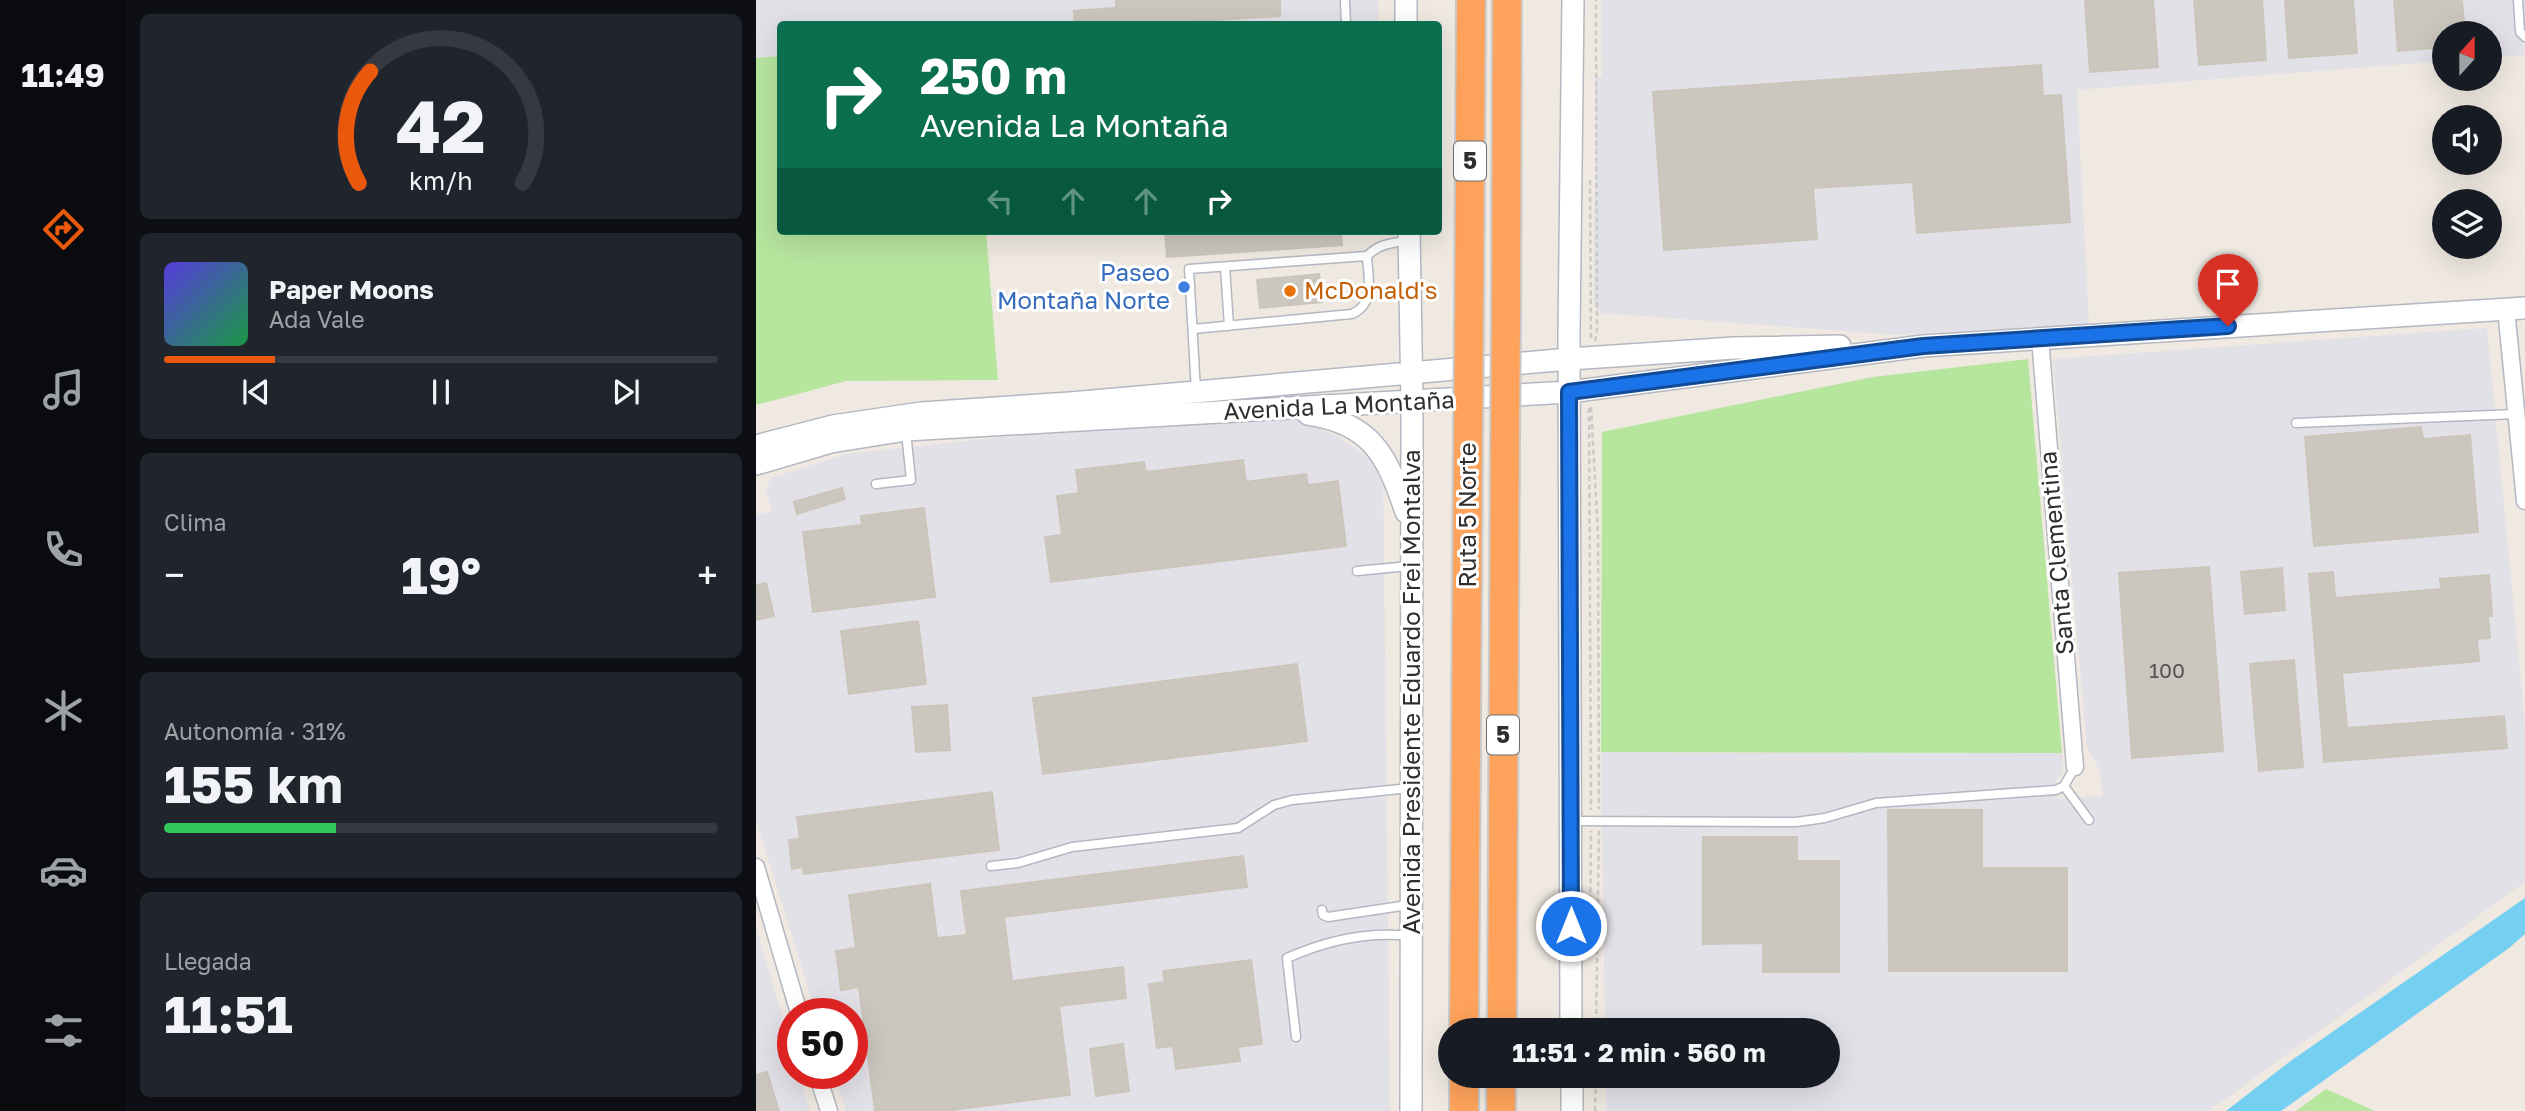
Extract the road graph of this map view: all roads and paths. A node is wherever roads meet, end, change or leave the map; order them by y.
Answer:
1 (1406, 0) edge
2 (1471, 0) edge
3 (1507, 0) edge
4 (1573, 0) edge
5 (1596, 0) edge
6 (2518, 0) edge
7 (1346, 2) edge
8 (1346, 21) edge
9 (1406, 21) edge
10 (2525, 37) edge
11 (1410, 236) edge
12 (1367, 256) junction
13 (1225, 267) junction
14 (2515, 308) edge
15 (1229, 326) junction
16 (1193, 329) junction
17 (2040, 338) junction
18 (1923, 346) junction
19 (1580, 358) junction
20 (1412, 373) junction
21 (1196, 391) junction
22 (1579, 391) junction
23 (1412, 402) junction
24 (1268, 410) junction
25 (2516, 414) junction
26 (2297, 423) dead end
27 (906, 429) junction
28 (756, 446) edge
29 (756, 464) edge
30 (876, 484) dead end
31 (2525, 501) edge
32 (1412, 529) junction
33 (1412, 565) junction
34 (1357, 571) dead end
35 (2075, 767) joint
36 (2064, 786) junction
37 (1412, 788) junction
38 (2089, 820) dead end
39 (1586, 821) junction
40 (991, 866) dead end
41 (756, 867) edge
42 (1411, 905) junction
43 (1322, 910) dead end
44 (1411, 936) junction
45 (1590, 947) dead end
46 (795, 998) edge
47 (1464, 1018) edge
48 (1502, 1018) edge
49 (1572, 1018) edge
50 (1595, 1018) edge
51 (1296, 1037) dead end
52 (1464, 1088) edge
53 (1501, 1088) edge
54 (1572, 1088) edge
55 (1596, 1088) edge
56 (822, 1089) edge
57 (829, 1111) edge
58 (1411, 1111) edge
59 (1464, 1111) edge
60 (1501, 1111) edge
61 (1572, 1111) edge
62 (1595, 1111) edge

1 - 9 main road
2 - 47 highway, Ruta 5 Norte / 5, bridge
3 - 48 highway, Ruta 5 Norte / 5, bridge
4 - 19 main road
5 - 19 path
6 - 10 lane
7 - 8 lane
11 - 12 lane
11 - 20 main road, Avenida Presidente Eduardo Frei Montalva
12 - 13 lane
12 - 15 lane
13 - 15 lane
13 - 16 lane
14 - 17 main road, Avenida La Montaña
14 - 25 street
15 - 16 lane
16 - 21 lane
17 - 18 main road, Avenida La Montaña
17 - 35 street, Santa Clementina
18 - 19 main road, Avenida La Montaña
18 - 22 main road, Avenida La Montaña
19 - 20 main road, Avenida La Montaña
19 - 22 main road
20 - 21 main road, Avenida La Montaña
20 - 23 main road, Avenida Presidente Eduardo Frei Montalva
21 - 28 main road, Avenida La Montaña
22 - 23 main road, Avenida La Montaña
22 - 39 main road
22 - 39 path
22 - 39 path
23 - 24 main road, Avenida La Montaña
23 - 32 main road, Avenida Presidente Eduardo Frei Montalva
24 - 27 main road, Avenida La Montaña
24 - 32 main road
25 - 26 lane
25 - 31 street
27 - 29 main road, Avenida La Montaña
27 - 30 lane
32 - 33 main road, Avenida Presidente Eduardo Frei Montalva
33 - 34 lane
33 - 37 main road, Avenida Presidente Eduardo Frei Montalva
35 - 36 lane
36 - 38 lane
36 - 39 lane
37 - 40 lane
37 - 42 main road, Avenida Presidente Eduardo Frei Montalva
39 - 45 path
39 - 49 main road
39 - 50 path
41 - 46 street
42 - 43 lane
42 - 44 main road, Avenida Presidente Eduardo Frei Montalva
44 - 51 lane
44 - 58 main road, Avenida Presidente Eduardo Frei Montalva
52 - 59 highway
53 - 60 highway
54 - 61 main road
55 - 62 path
56 - 57 street

